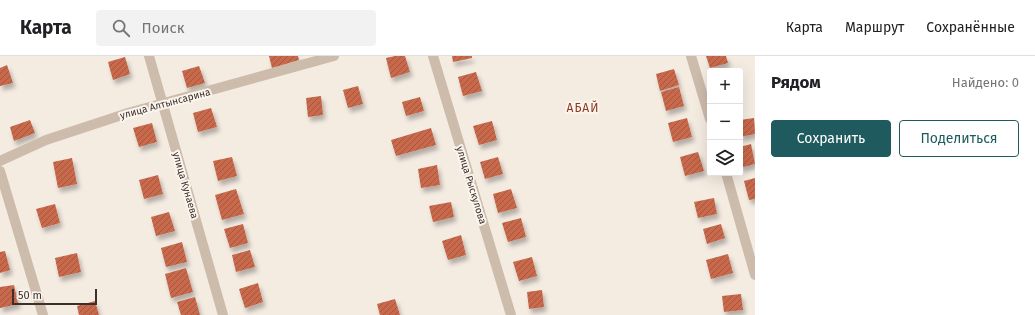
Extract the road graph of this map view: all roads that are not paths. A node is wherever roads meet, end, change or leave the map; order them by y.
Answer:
1 (149, 56) edge
2 (334, 56) edge
3 (433, 56) edge
4 (692, 56) edge
5 (164, 104) junction
6 (707, 108) edge
7 (0, 161) edge
8 (0, 170) edge
9 (727, 176) edge
10 (755, 275) edge
11 (42, 315) edge
12 (223, 315) edge
13 (511, 315) edge

1 - 5 street, улица Кунаева
2 - 5 street, улица Алтынсарина
3 - 13 street, улица Рыскулова
4 - 6 street
5 - 7 street, улица Алтынсарина
5 - 12 street, улица Кунаева
8 - 11 street
9 - 10 street

